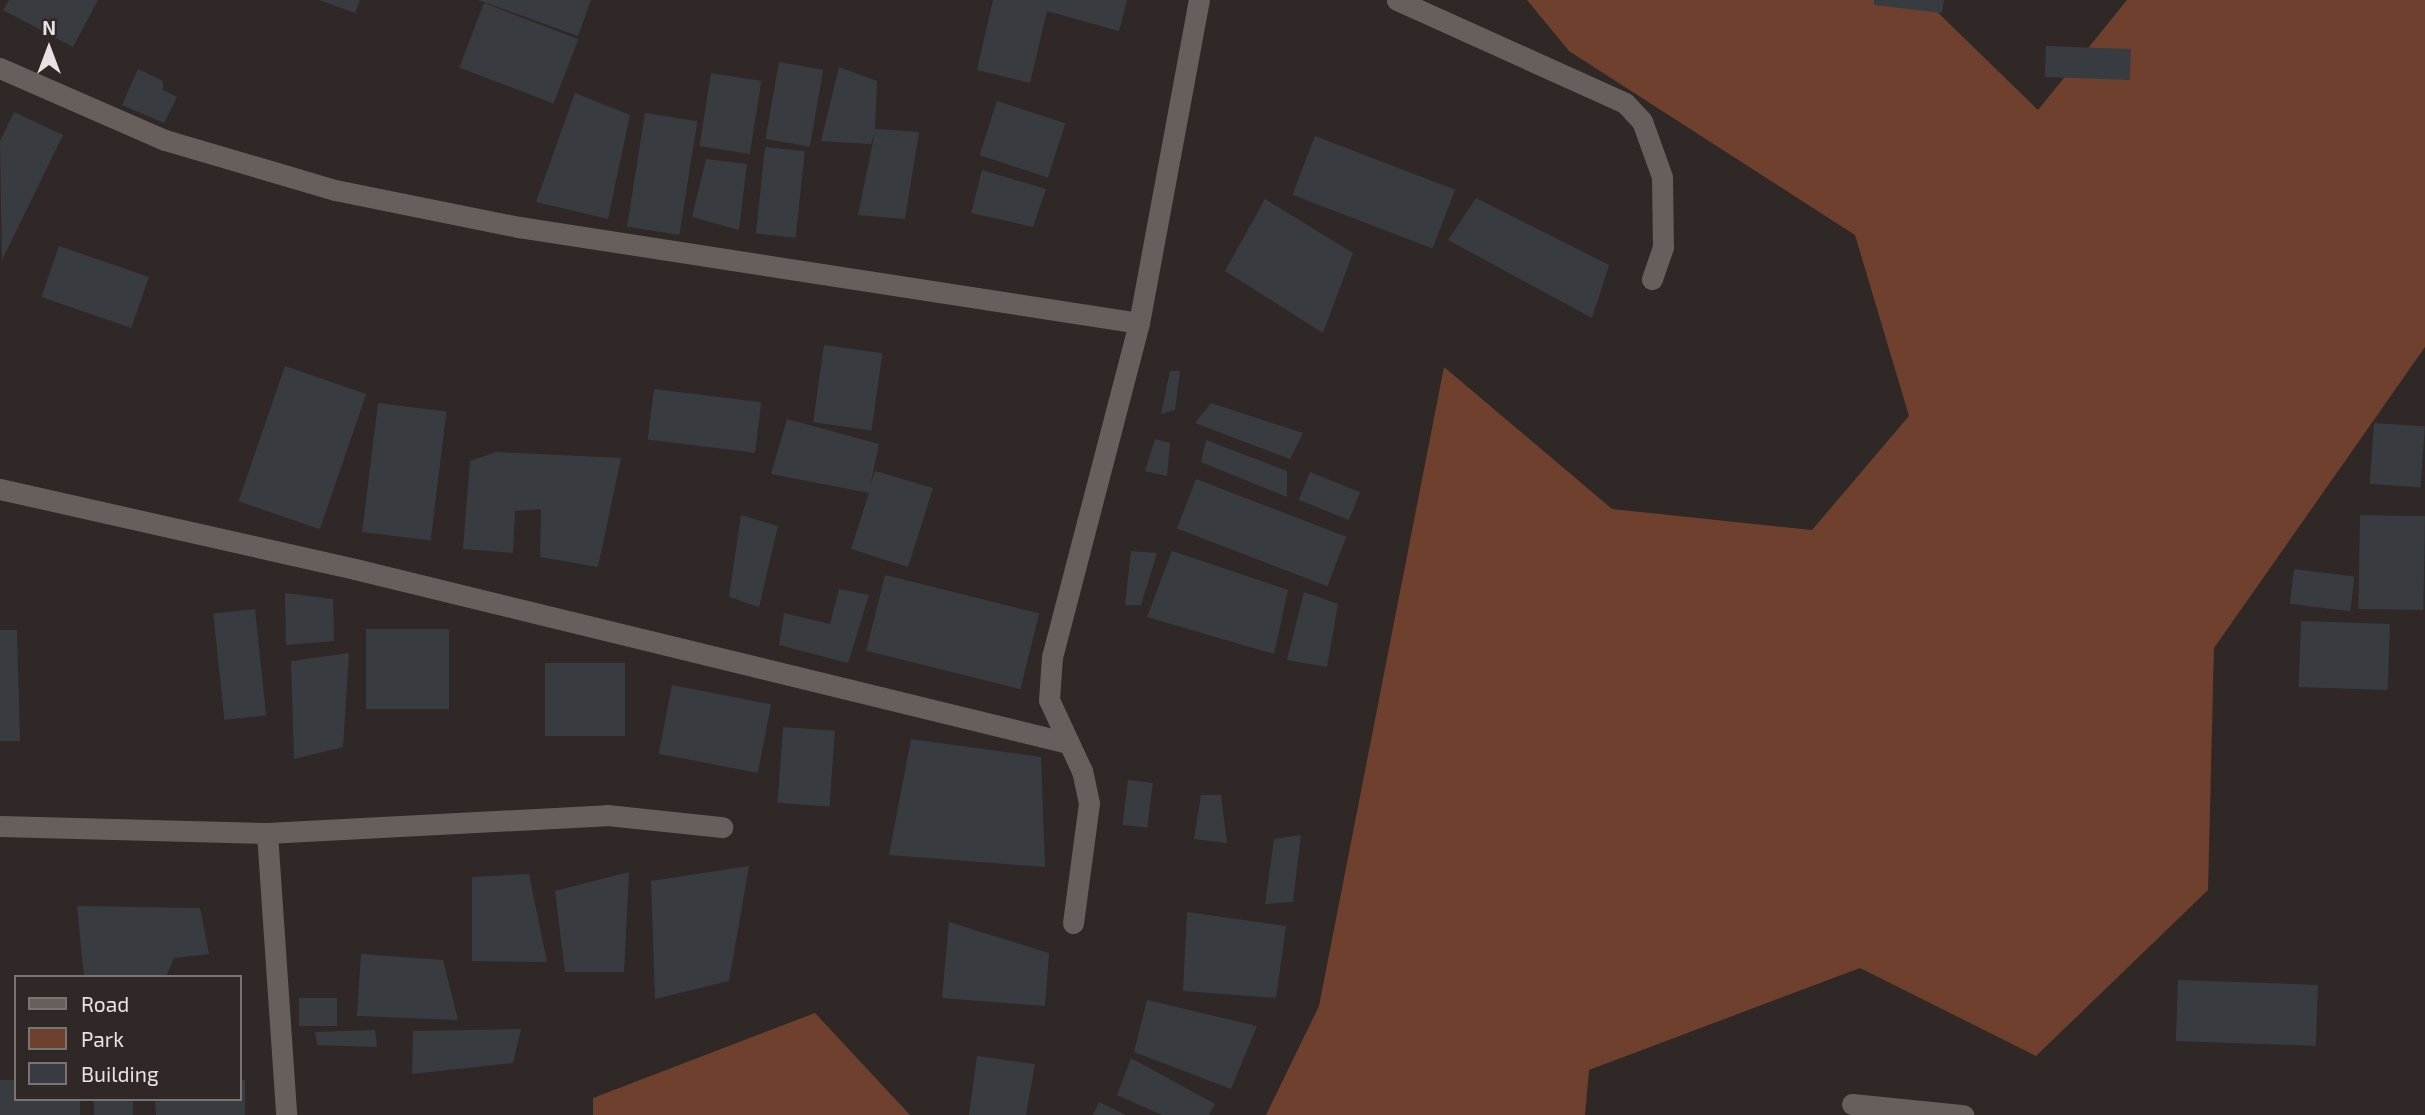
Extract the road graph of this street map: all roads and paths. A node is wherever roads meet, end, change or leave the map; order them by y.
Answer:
1 (1199, 0) edge
2 (1397, 0) edge
3 (0, 68) edge
4 (1652, 279) dead end
5 (1139, 323) junction
6 (0, 489) edge
7 (1068, 743) junction
8 (0, 826) edge
9 (722, 827) dead end
10 (267, 833) junction
11 (1073, 923) dead end
12 (1852, 1104) dead end
13 (286, 1115) edge
14 (1963, 1115) edge

1 - 5 street
2 - 4 street
3 - 5 street
5 - 7 street
6 - 7 street
7 - 11 street
8 - 10 street
9 - 10 street
10 - 13 street
12 - 14 street

